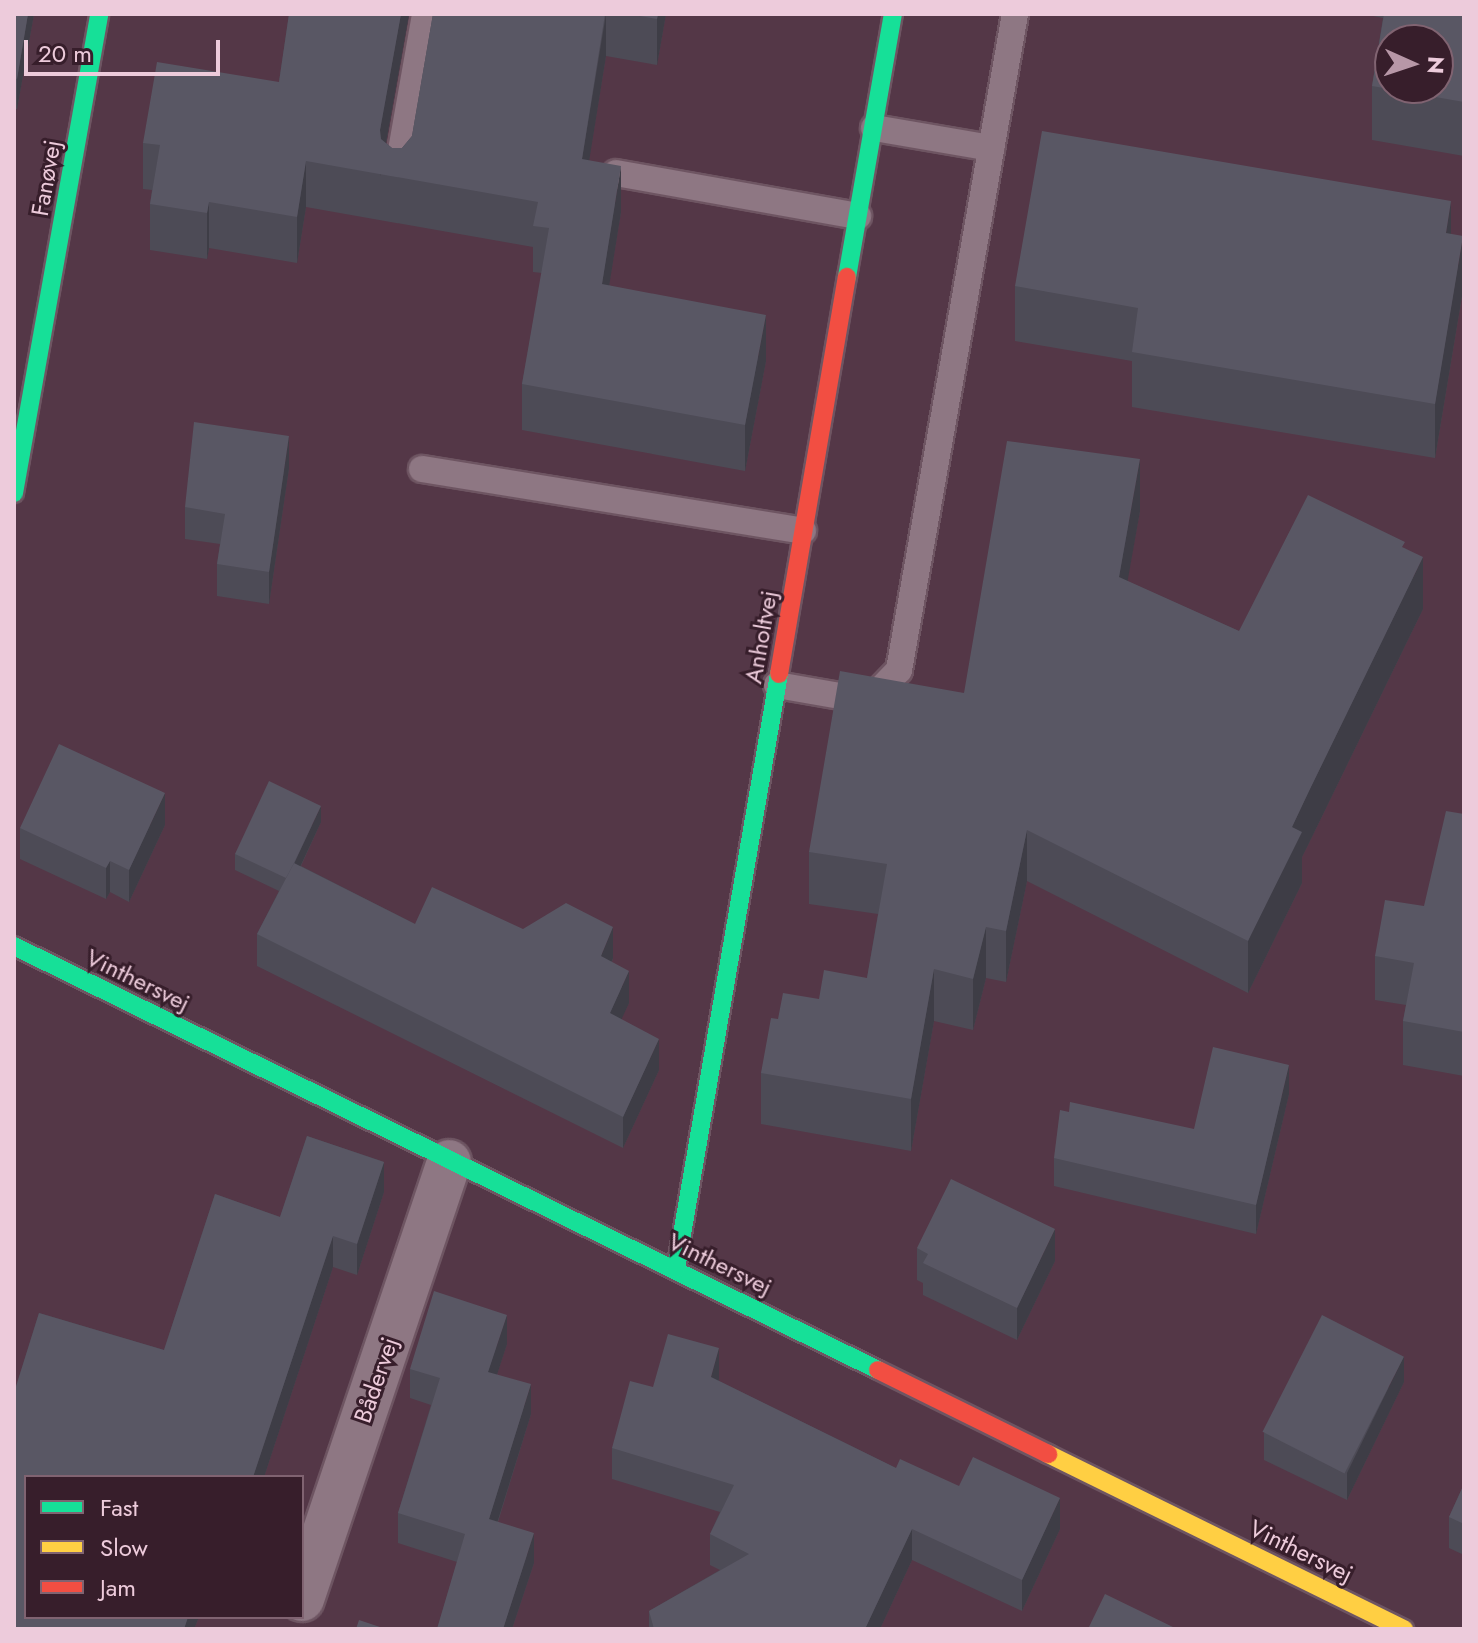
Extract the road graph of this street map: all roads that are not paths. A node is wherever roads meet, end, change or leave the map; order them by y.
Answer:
1 (99, 14) edge
2 (425, 14) edge
3 (893, 14) edge
4 (1015, 14) edge
5 (874, 128) junction
6 (991, 148) junction
7 (616, 173) edge
8 (396, 179) edge
9 (858, 216) junction
10 (422, 469) dead end
11 (14, 493) edge
12 (803, 531) junction
13 (777, 685) junction
14 (14, 946) edge
15 (449, 1162) junction
16 (676, 1269) junction
17 (304, 1593) edge
18 (1404, 1629) edge

1 - 11 street, Fanøvej
2 - 8 lane
3 - 5 street, Anholtvej
4 - 6 lane
5 - 6 lane
5 - 9 street, Anholtvej
6 - 13 lane
7 - 9 lane
9 - 12 street, Anholtvej
10 - 12 lane
12 - 13 street, Anholtvej
13 - 16 street, Anholtvej
14 - 15 street, Vinthersvej
15 - 16 street, Vinthersvej
15 - 17 street, Bådervej
16 - 18 street, Vinthersvej

